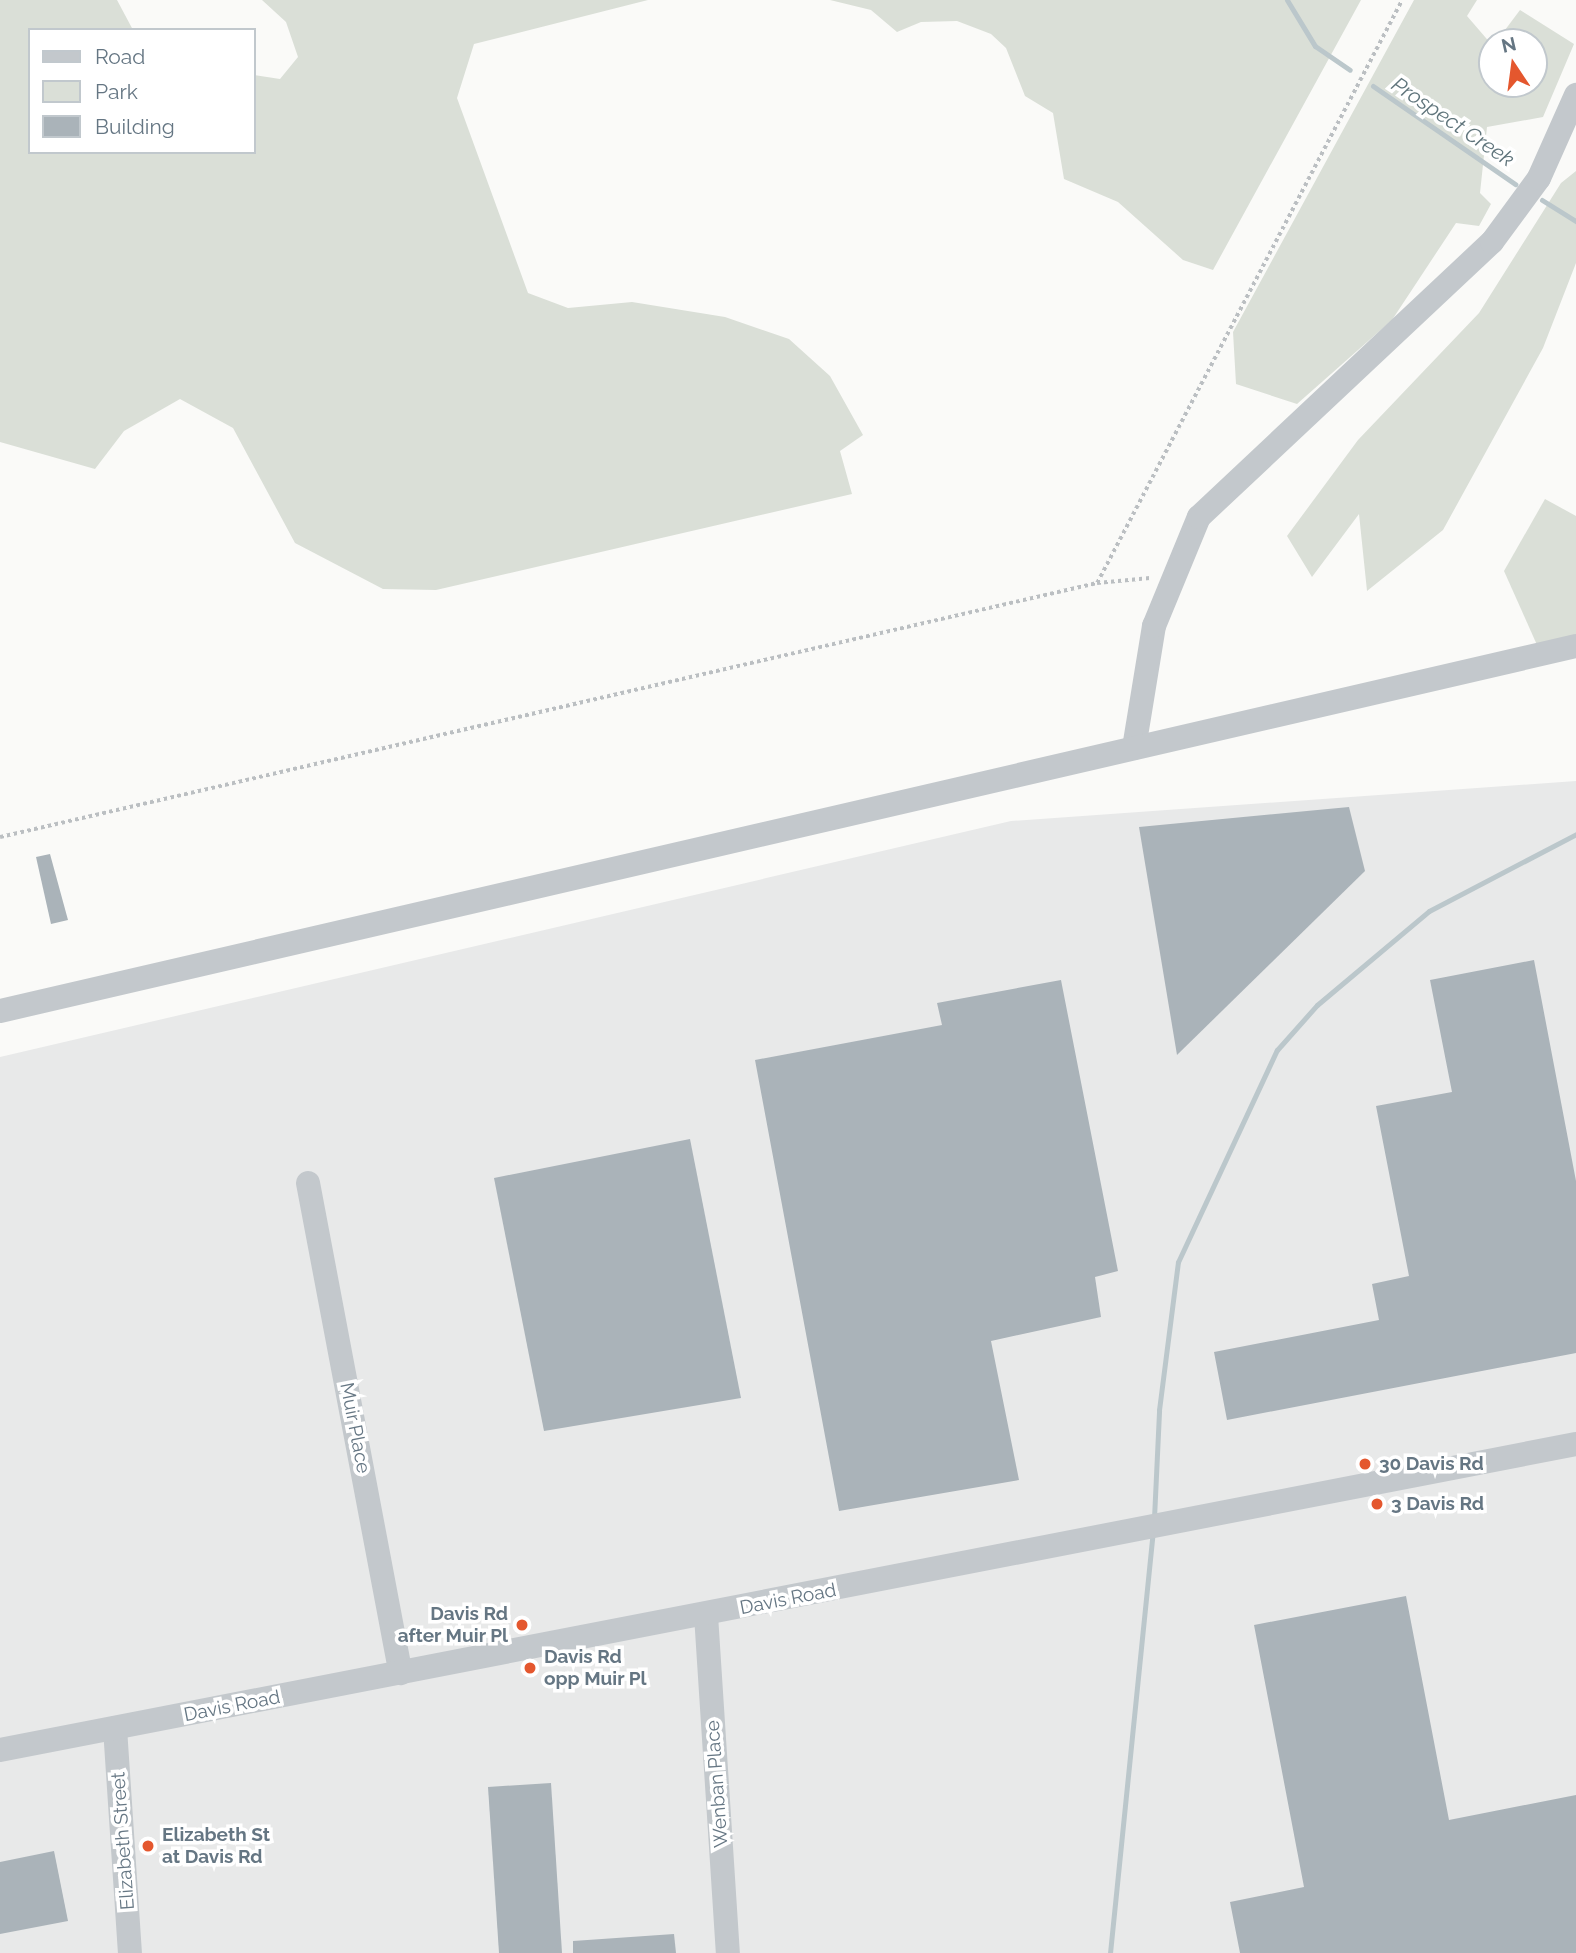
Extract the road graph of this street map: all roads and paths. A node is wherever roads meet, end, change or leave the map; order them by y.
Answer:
1 (1402, 0) edge
2 (1576, 95) edge
3 (1170, 577) junction
4 (1097, 583) junction
5 (1576, 646) edge
6 (1134, 748) junction
7 (0, 837) edge
8 (0, 1011) edge
9 (308, 1183) dead end
10 (1576, 1444) edge
11 (706, 1615) junction
12 (401, 1673) junction
13 (115, 1728) junction
14 (0, 1750) edge
15 (130, 1953) edge
16 (728, 1953) edge

1 - 4 path
2 - 3 street
3 - 4 path
3 - 6 street
4 - 7 path
5 - 6 street
6 - 8 street
9 - 12 street, Muir Place
10 - 11 street, Davis Road
11 - 12 street, Davis Road
11 - 16 street, Wenban Place
12 - 13 street, Davis Road
13 - 14 street, Davis Road
13 - 15 street, Elizabeth Street

